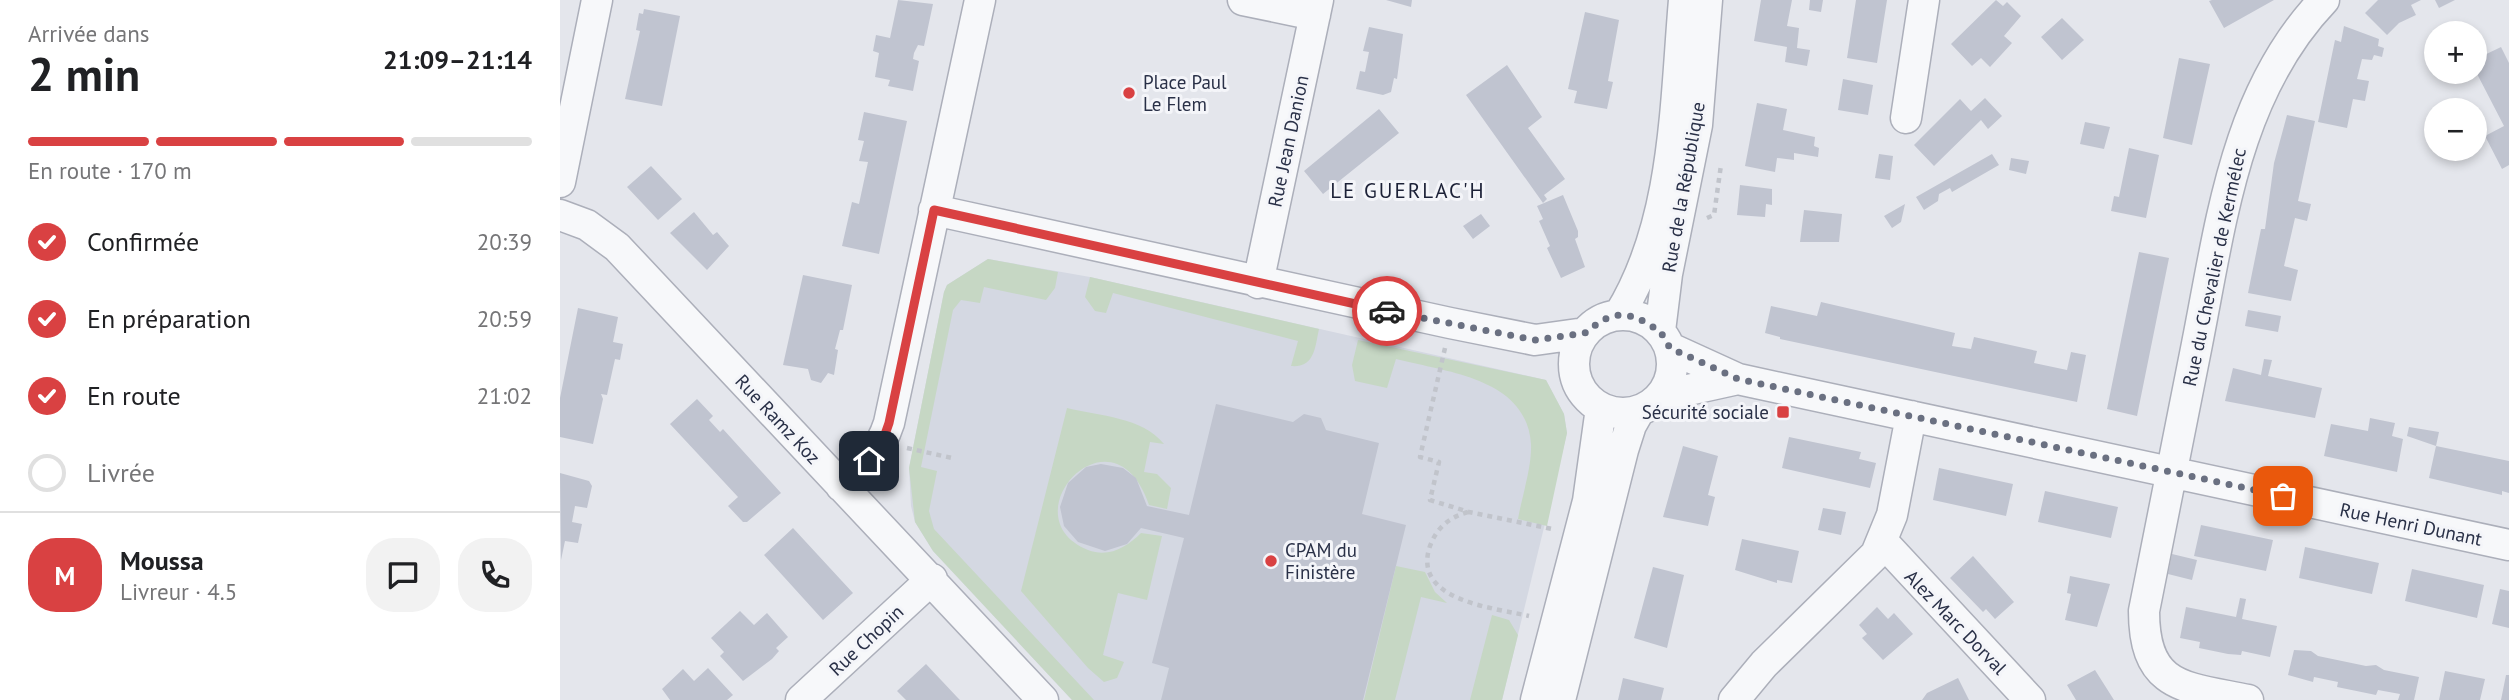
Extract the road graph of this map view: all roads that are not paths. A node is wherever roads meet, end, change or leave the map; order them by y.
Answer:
1 (597, 0) edge
2 (980, 0) edge
3 (1242, 0) edge
4 (1684, 0) edge
5 (1707, 0) edge
6 (1924, 0) edge
7 (2324, 0) edge
8 (1316, 7) edge
9 (1906, 118) dead end
10 (560, 182) edge
11 (934, 210) junction
12 (560, 215) edge
13 (1258, 283) junction
14 (1619, 315) junction
15 (1585, 333) junction
16 (1535, 340) junction
17 (1665, 340) junction
18 (1574, 370) junction
19 (1738, 379) junction
20 (1650, 404) junction
21 (1601, 408) junction
22 (1911, 416) junction
23 (2172, 471) junction
24 (841, 486) junction
25 (1883, 542) junction
26 (2509, 545) edge
27 (932, 579) junction
28 (2208, 696) edge
29 (801, 700) edge
30 (1043, 700) edge
31 (1536, 700) edge
32 (1560, 700) edge
33 (1734, 700) edge
34 (2030, 700) edge
35 (2248, 700) edge

1 - 10 street
2 - 11 street
3 - 8 street
4 - 14 street, Rue de la République
5 - 17 street, Rue de la République
6 - 9 street
7 - 23 street, Rue du Chevalier de Kermélec
8 - 13 street, Rue Jean Danion
11 - 13 street
11 - 24 street
12 - 24 street, Rue Ramz Koz
13 - 16 street
14 - 15 street
14 - 17 street
15 - 16 street
15 - 18 street
16 - 18 street
17 - 19 street, Rue Henri Dunant
17 - 20 street
18 - 21 street
19 - 20 street, Rue Henri Dunant
19 - 22 street, Rue Henri Dunant
20 - 21 street
20 - 32 street
21 - 31 street
22 - 23 street, Rue Henri Dunant
22 - 25 street
23 - 26 street, Rue Henri Dunant
23 - 28 street, Rue du Chevalier de Kermélec
24 - 27 street, Rue Ramz Koz
25 - 33 street
25 - 34 street, Alez Marc Dorval
27 - 29 street, Rue Chopin
27 - 30 street, Rue Ramz Koz
28 - 35 street, Rue du Chevalier de Kermélec

